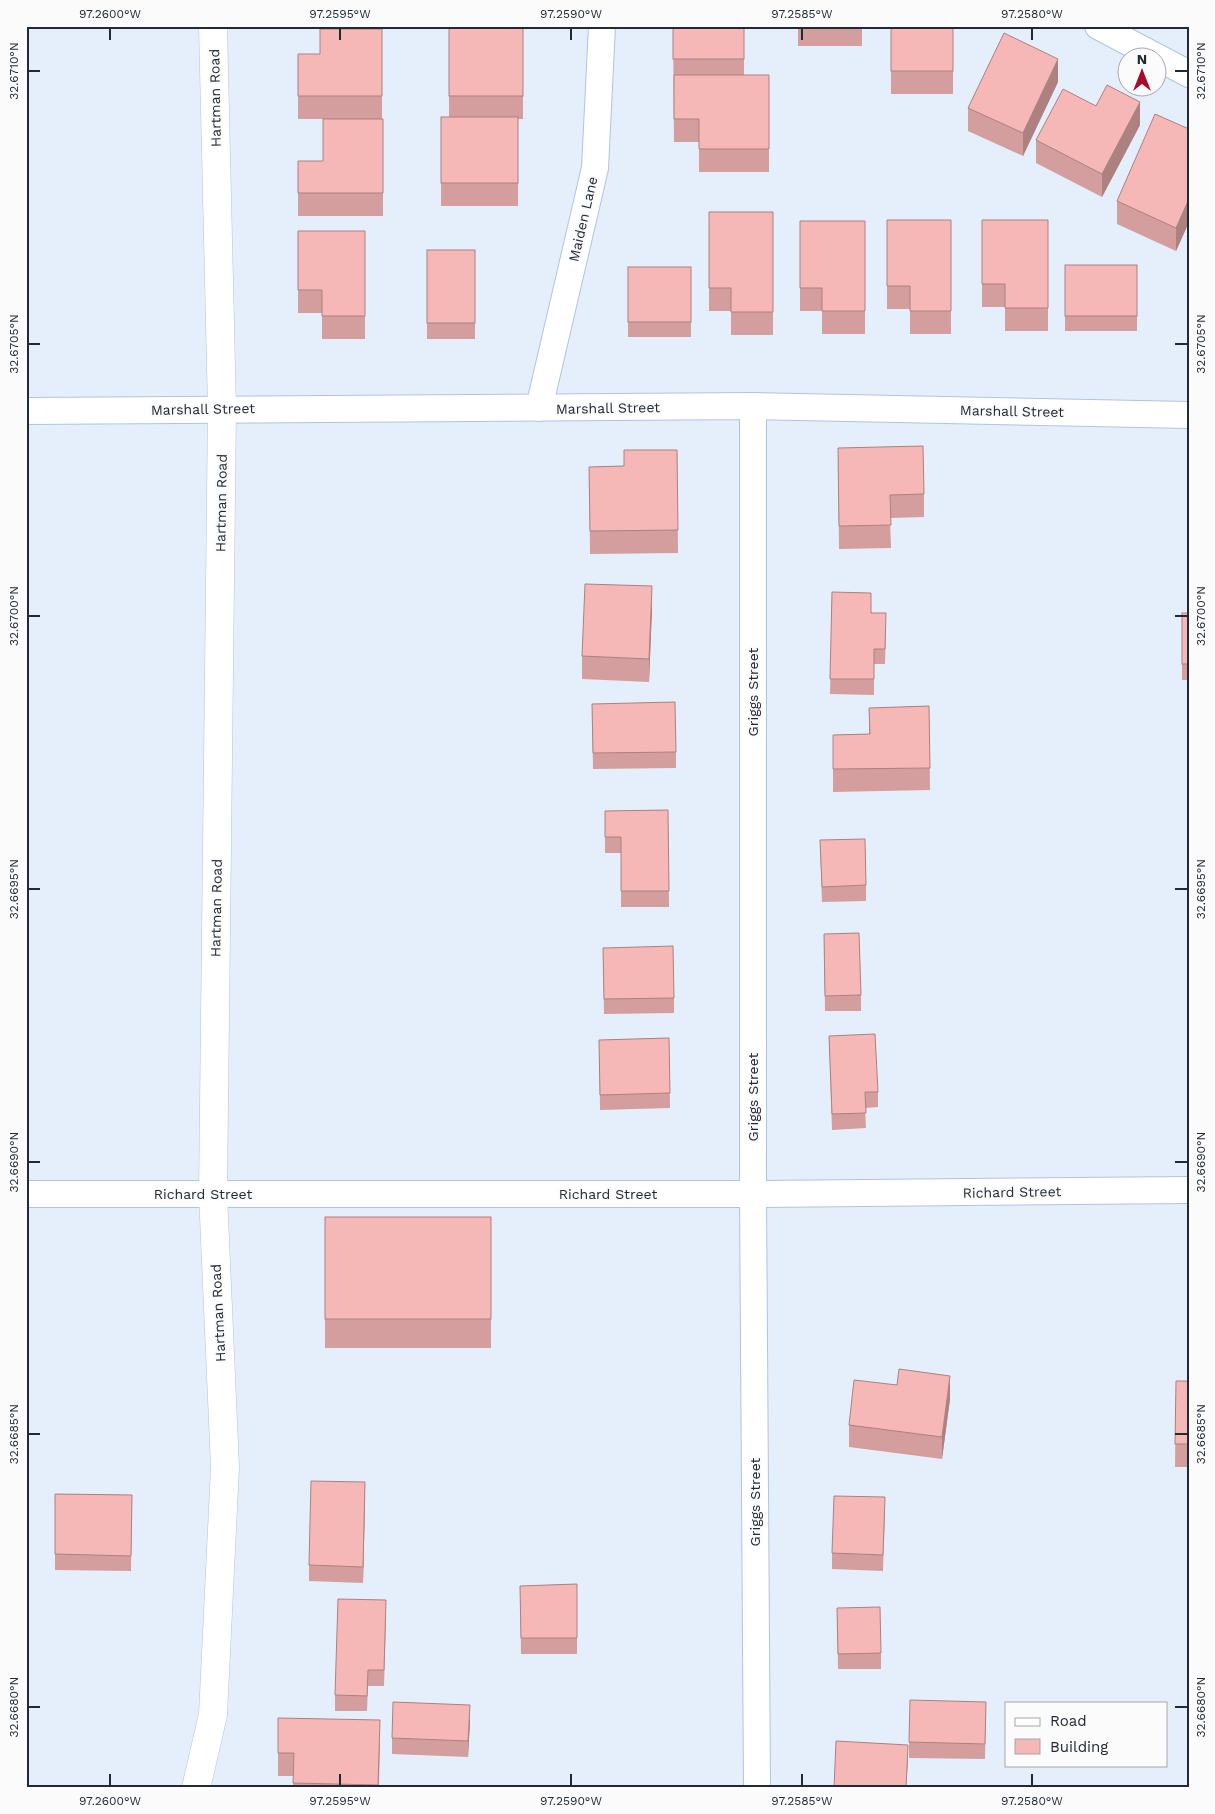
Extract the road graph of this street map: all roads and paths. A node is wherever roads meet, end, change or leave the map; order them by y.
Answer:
1 (213, 26) edge
2 (602, 26) edge
3 (1098, 26) edge
4 (1189, 74) edge
5 (753, 406) junction
6 (539, 408) junction
7 (222, 409) junction
8 (26, 411) edge
9 (1189, 415) edge
10 (1189, 1190) edge
11 (26, 1194) edge
12 (213, 1194) junction
13 (753, 1194) junction
14 (196, 1788) edge
15 (757, 1788) edge

1 - 7 street, Hartman Road
2 - 6 street, Maiden Lane
3 - 4 street
5 - 6 street, Marshall Street
5 - 9 street, Marshall Street
5 - 13 street, Griggs Street
6 - 7 street, Marshall Street
7 - 8 street, Marshall Street
7 - 12 street, Hartman Road
10 - 13 street, Richard Street
11 - 12 street, Richard Street
12 - 13 street, Richard Street
12 - 14 street, Hartman Road
13 - 15 street, Griggs Street

